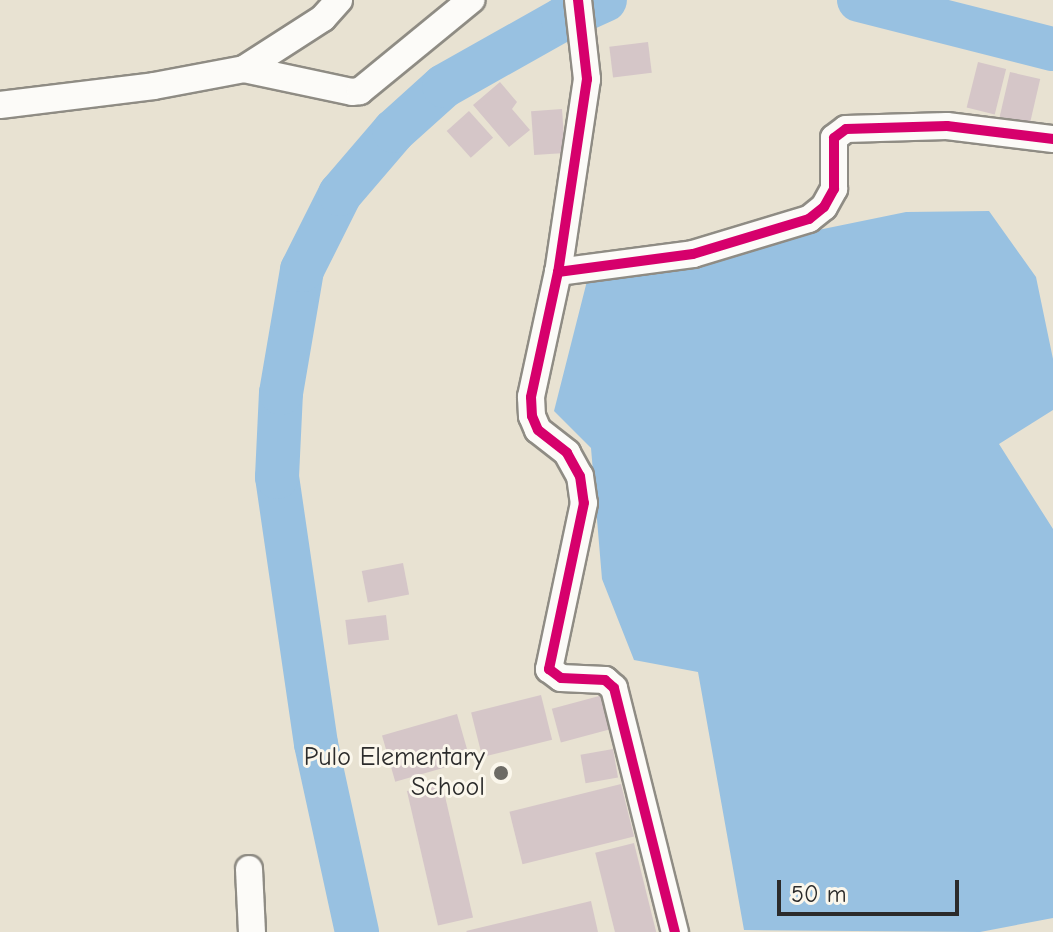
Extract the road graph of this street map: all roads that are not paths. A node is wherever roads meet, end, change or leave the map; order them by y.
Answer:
1 (339, 0) edge
2 (471, 0) edge
3 (578, 0) edge
4 (244, 69) junction
5 (0, 105) edge
6 (1053, 139) edge
7 (558, 272) junction
8 (249, 869) dead end
9 (252, 932) edge
10 (675, 932) edge

1 - 4 street
2 - 4 street
3 - 7 street
4 - 5 street
6 - 7 street
7 - 10 street
8 - 9 street

